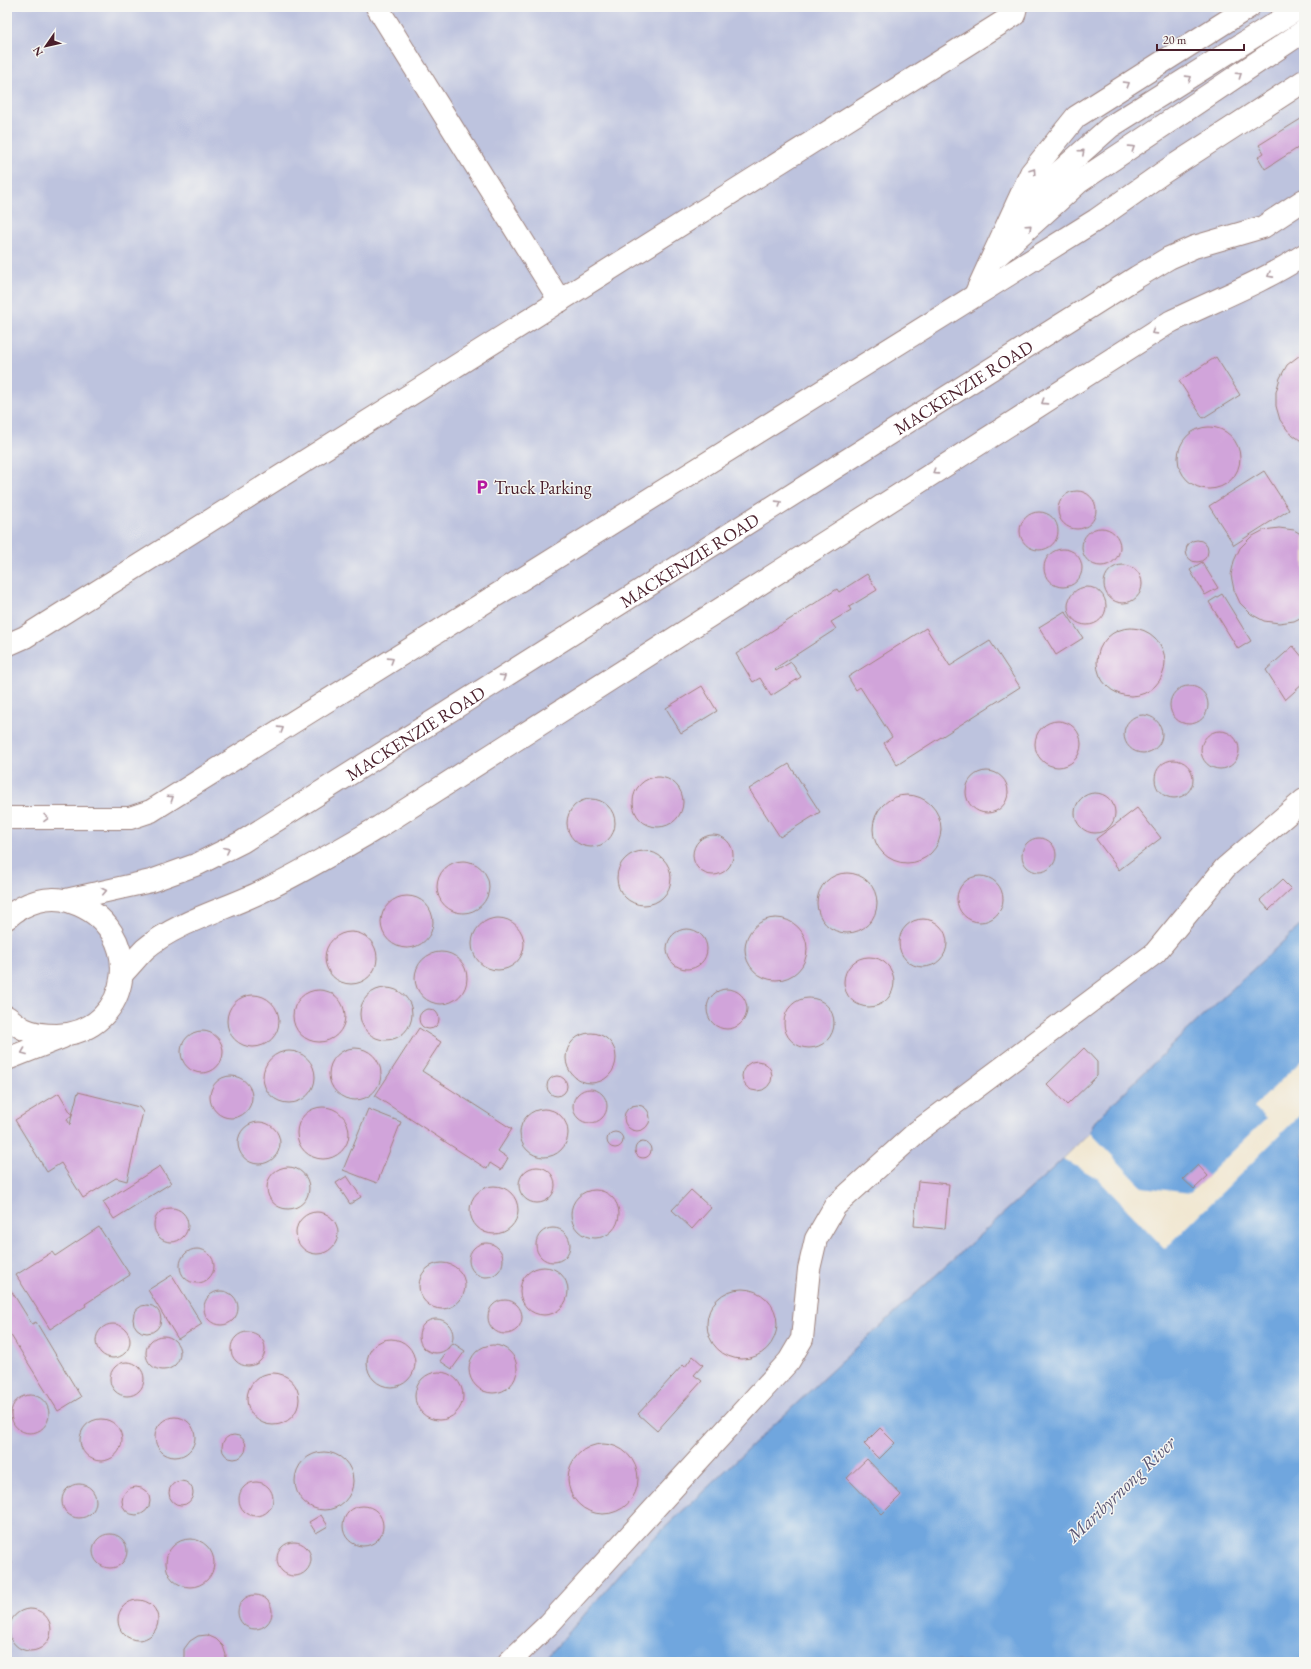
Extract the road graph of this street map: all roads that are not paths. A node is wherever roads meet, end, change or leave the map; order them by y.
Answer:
1 (378, 7) edge
2 (1249, 7) edge
3 (1301, 7) edge
4 (1019, 10) edge
5 (1304, 31) edge
6 (1304, 81) edge
7 (1304, 200) edge
8 (1012, 215) junction
9 (1304, 256) edge
10 (990, 262) junction
11 (975, 295) junction
12 (560, 301) junction
13 (7, 645) edge
14 (1304, 800) edge
15 (7, 818) edge
16 (66, 900) junction
17 (7, 918) edge
18 (122, 974) junction
19 (7, 1017) edge
20 (86, 1028) junction
21 (7, 1059) edge
22 (509, 1662) edge

1 - 12 lane
8 -> 2 lane
8 -> 3 lane
4 - 12 lane
10 -> 5 lane
6 - 11 lane
16 -> 7 lane, MACKENZIE ROAD
8 - 10 lane
9 -> 18 lane
10 - 11 lane
15 -> 11 lane
12 - 13 lane
14 - 22 lane
16 - 17 lane
16 - 18 lane
18 - 20 lane
19 - 20 lane
20 -> 21 lane

